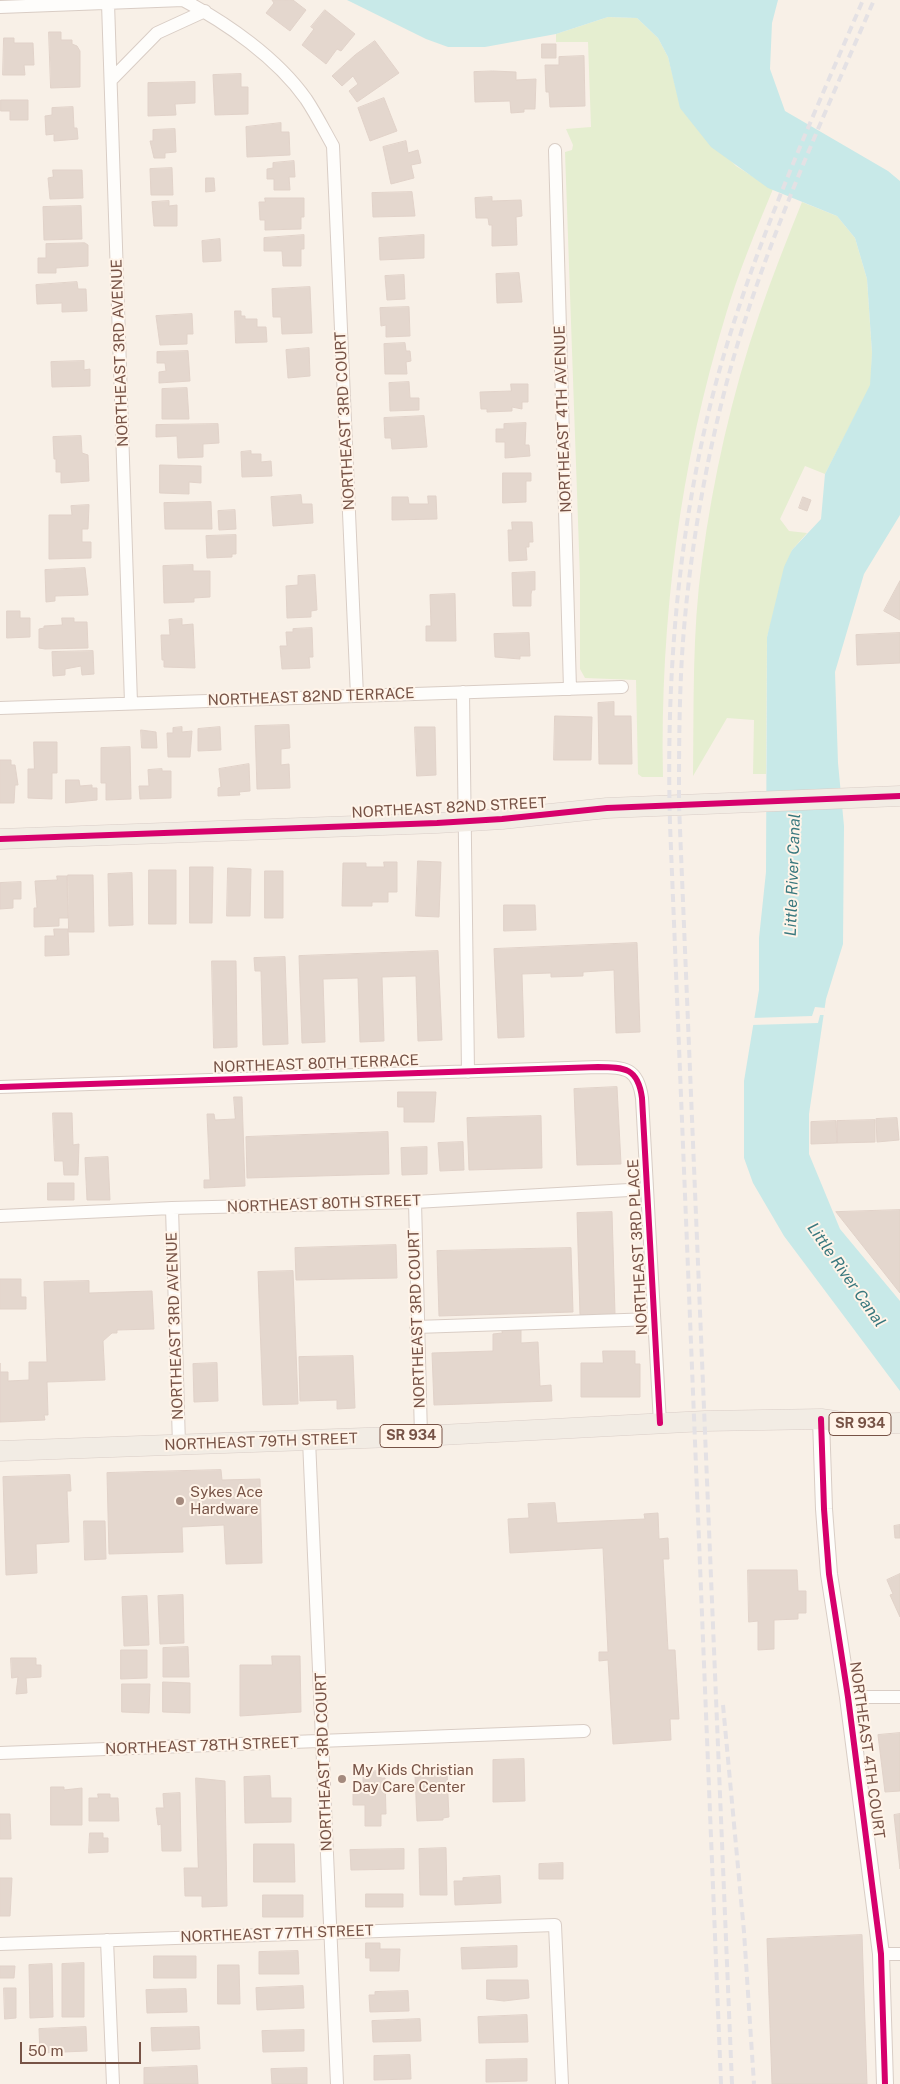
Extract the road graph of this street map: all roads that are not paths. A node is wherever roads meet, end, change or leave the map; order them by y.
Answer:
1 (108, 3) junction
2 (0, 7) edge
3 (205, 11) junction
4 (112, 80) junction
5 (555, 150) dead end
6 (622, 687) dead end
7 (570, 689) junction
8 (463, 692) junction
9 (357, 696) junction
10 (132, 703) junction
11 (0, 708) edge
12 (900, 796) edge
13 (464, 822) junction
14 (0, 839) edge
15 (468, 1072) junction
16 (632, 1073) joint
17 (0, 1087) edge
18 (647, 1189) junction
19 (414, 1202) junction
20 (172, 1208) junction
21 (0, 1216) edge
22 (654, 1318) junction
23 (416, 1327) junction
24 (900, 1409) edge
25 (821, 1420) junction
26 (660, 1423) junction
27 (900, 1423) edge
28 (421, 1436) junction
29 (309, 1440) junction
30 (179, 1445) junction
31 (0, 1452) edge
32 (848, 1697) junction
33 (900, 1697) edge
34 (584, 1732) dead end
35 (323, 1742) junction
36 (0, 1753) edge
37 (331, 1933) junction
38 (107, 1940) junction
39 (0, 1944) edge
40 (881, 1954) junction
41 (900, 1954) edge
42 (113, 2084) edge
43 (337, 2084) edge
44 (562, 2084) edge
45 (885, 2084) edge

1 - 2 street
1 - 3 street
1 - 4 street, NORTHEAST 3RD AVENUE
3 - 4 street
3 - 9 street, NORTHEAST 3RD COURT
4 - 10 street, NORTHEAST 3RD AVENUE
5 - 7 street, NORTHEAST 4TH AVENUE
6 - 7 street, NORTHEAST 82ND TERRACE
7 - 8 street, NORTHEAST 82ND TERRACE
8 - 9 street, NORTHEAST 82ND TERRACE
8 - 13 street
9 - 10 street, NORTHEAST 82ND TERRACE
10 - 11 street, NORTHEAST 82ND TERRACE
12 - 13 main road, NORTHEAST 82ND STREET
13 - 14 main road, NORTHEAST 82ND STREET
13 - 15 street
15 - 16 street, NORTHEAST 80TH TERRACE
15 - 17 street, NORTHEAST 80TH TERRACE
16 - 18 street, NORTHEAST 3RD PLACE
18 - 19 street, NORTHEAST 80TH STREET
18 - 22 street, NORTHEAST 3RD PLACE
19 - 20 street, NORTHEAST 80TH STREET
19 - 23 street, NORTHEAST 3RD COURT
20 - 21 street, NORTHEAST 80TH STREET
20 - 30 street, NORTHEAST 3RD AVENUE
22 - 23 street
22 - 26 street, NORTHEAST 3RD PLACE
23 - 28 street, NORTHEAST 3RD COURT
24 - 25 main road, NORTHEAST 79TH STREET
25 - 26 main road, NORTHEAST 79TH STREET / SR 934
25 - 27 main road, NORTHEAST 79TH STREET / SR 934
25 - 32 street, NORTHEAST 4TH COURT
26 - 28 main road, NORTHEAST 79TH STREET / SR 934
28 - 29 main road, NORTHEAST 79TH STREET / SR 934
29 - 30 main road, NORTHEAST 79TH STREET / SR 934
29 - 35 street, NORTHEAST 3RD COURT
30 - 31 main road, NORTHEAST 79TH STREET / SR 934
32 - 33 street
32 - 40 street, NORTHEAST 4TH COURT
34 - 35 street, NORTHEAST 78TH STREET
35 - 36 street, NORTHEAST 78TH STREET
35 - 37 street, NORTHEAST 3RD COURT
37 - 38 street, NORTHEAST 77TH STREET
37 - 43 street, NORTHEAST 3RD COURT
37 - 44 street, NORTHEAST 77TH STREET
38 - 39 street, NORTHEAST 77TH STREET
38 - 42 street
40 - 41 street
40 - 45 street, NORTHEAST 4TH COURT

